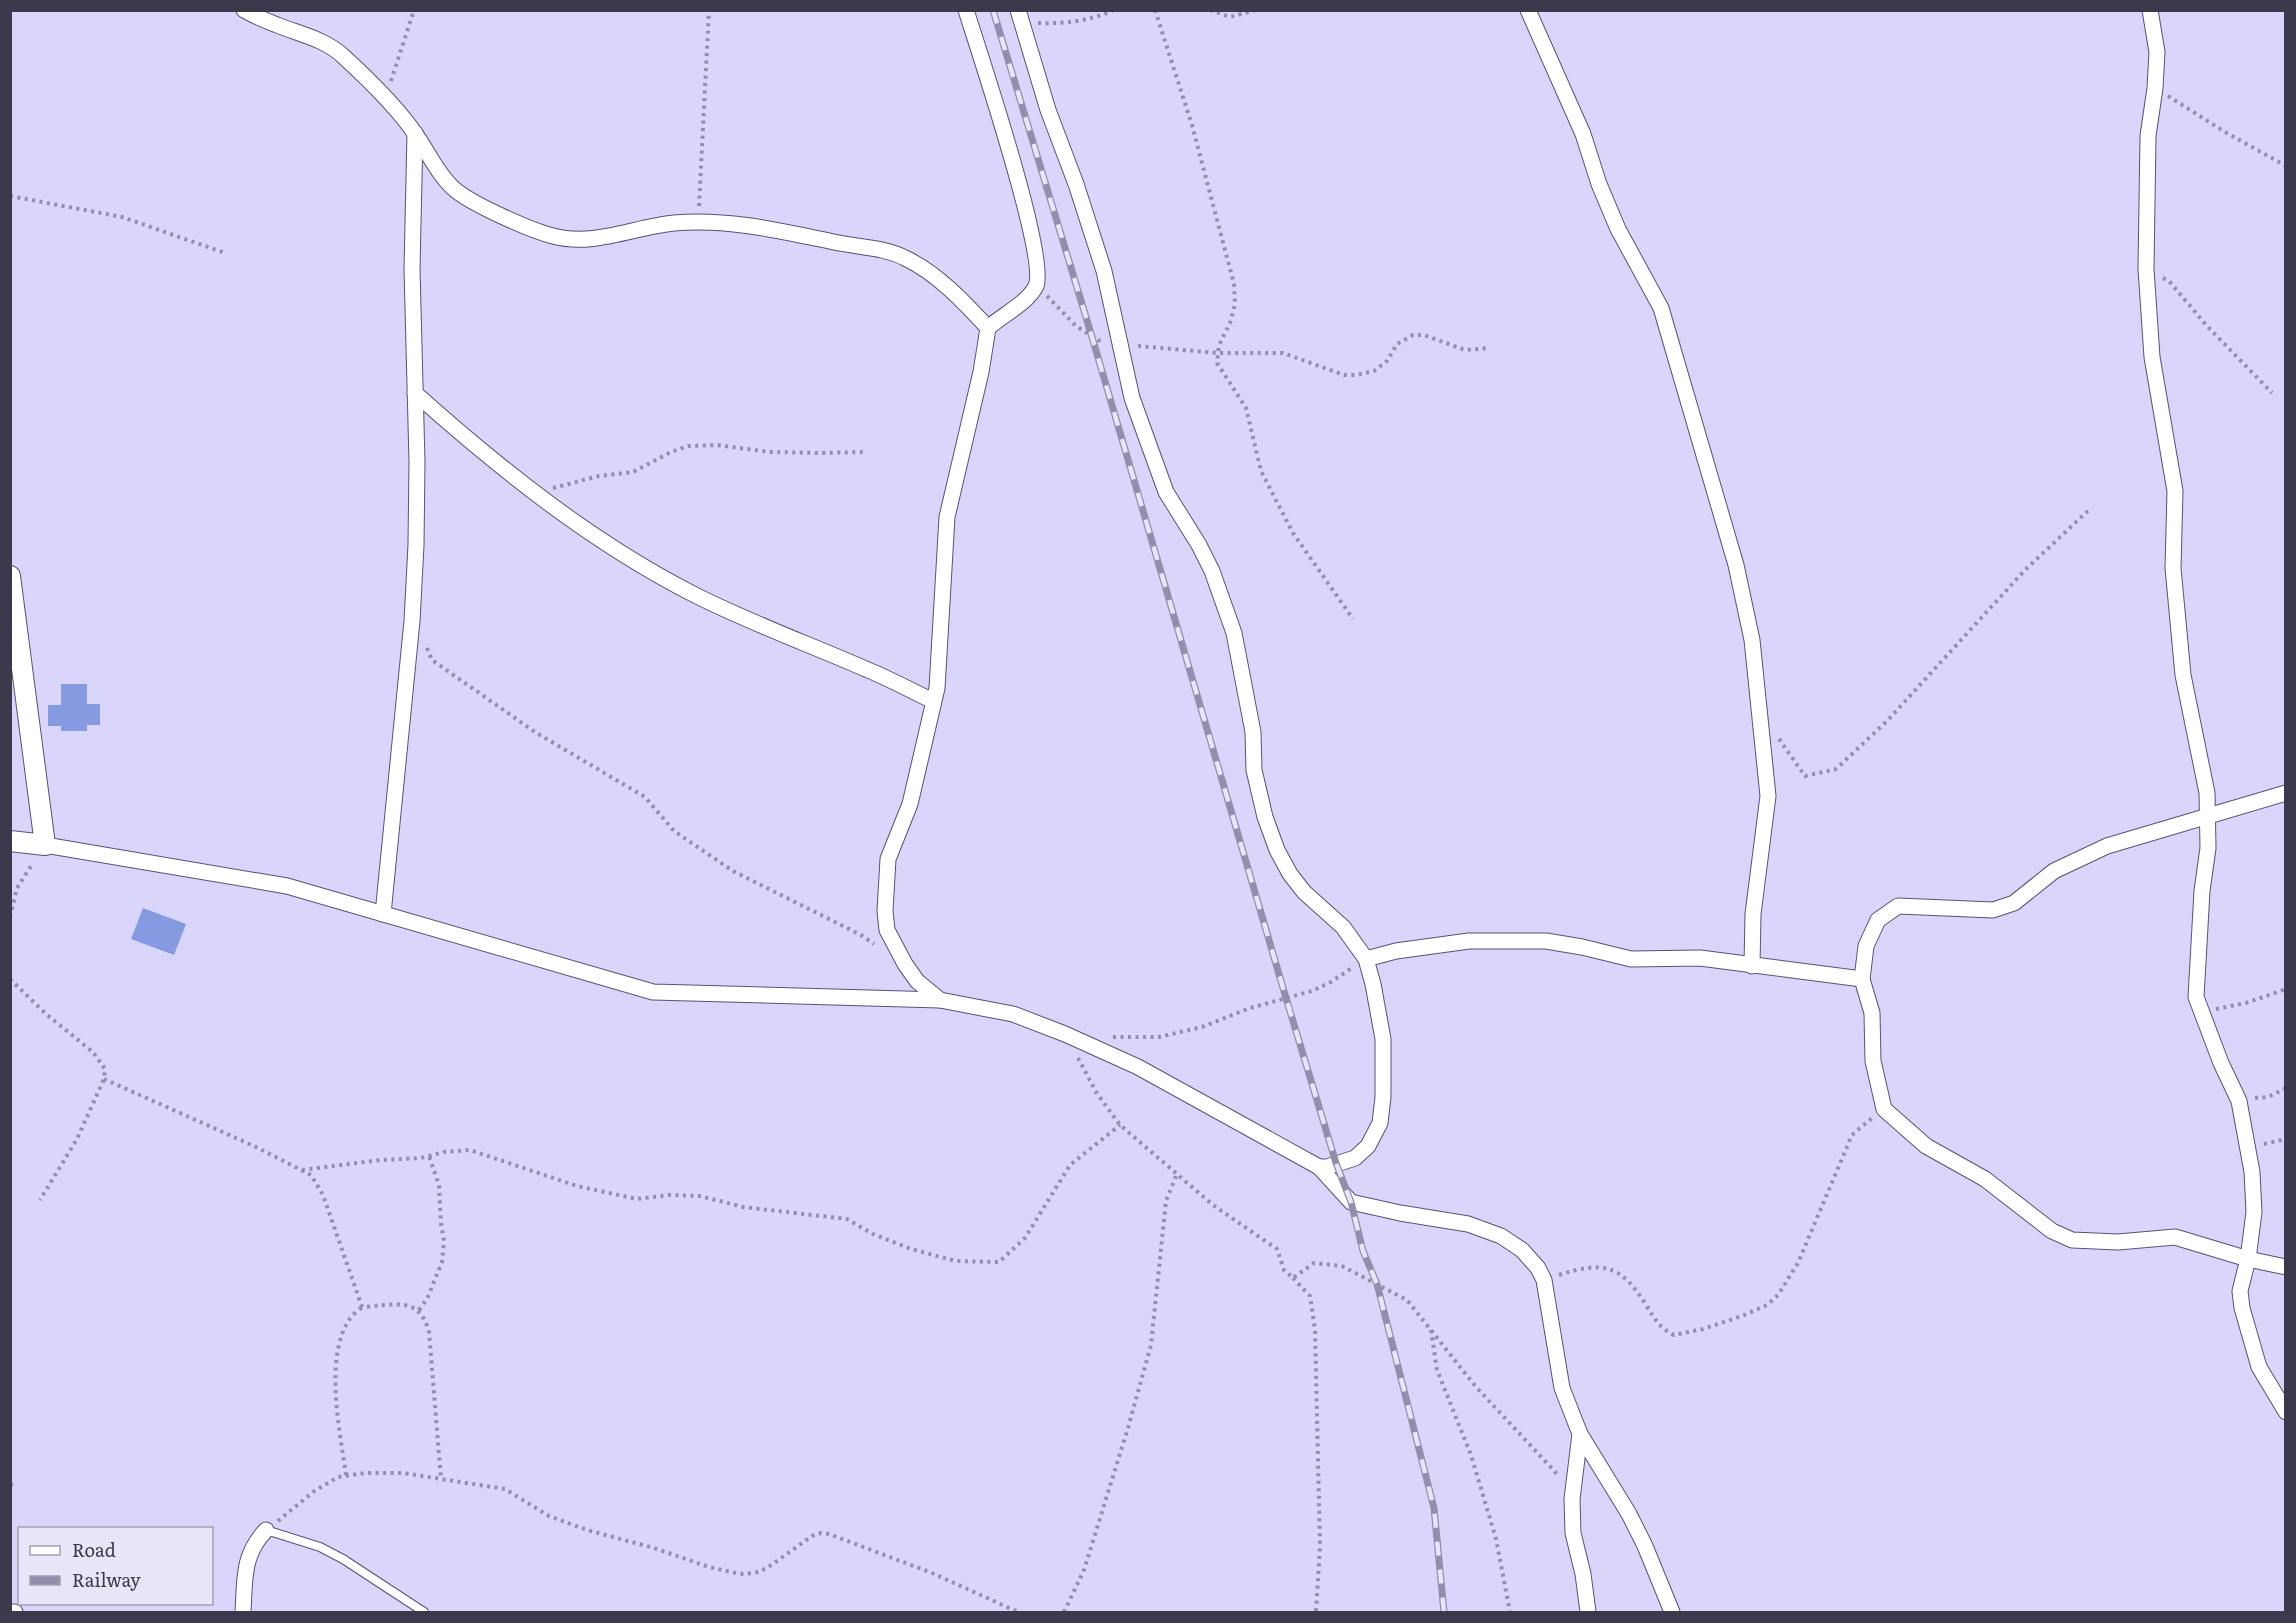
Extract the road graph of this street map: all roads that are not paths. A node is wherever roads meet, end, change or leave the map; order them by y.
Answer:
1 (244, 10) edge
2 (966, 10) edge
3 (1528, 10) edge
4 (2150, 10) edge
5 (1020, 17) edge
6 (415, 133) junction
7 (988, 328) junction
8 (415, 393) junction
9 (10, 576) edge
10 (933, 701) junction
11 (2286, 793) edge
12 (2206, 816) junction
13 (10, 841) edge
14 (45, 845) junction
15 (383, 914) junction
16 (1366, 959) junction
17 (1752, 966) junction
18 (1862, 979) junction
19 (940, 1000) junction
20 (1319, 1167) junction
21 (2248, 1259) junction
22 (2286, 1267) edge
23 (2286, 1412) edge
24 (1580, 1434) junction
25 (266, 1530) joint
26 (243, 1612) edge
27 (424, 1612) edge
28 (1587, 1612) edge
29 (1672, 1612) edge

1 - 6 street
2 - 7 street
3 - 17 street
4 - 12 street
5 - 16 street
6 - 7 street
6 - 8 street
7 - 10 street
8 - 10 street
8 - 15 street
9 - 14 street
10 - 19 street
11 - 12 street
12 - 18 street
12 - 21 street
13 - 14 street
14 - 15 street
15 - 19 street
16 - 17 street
16 - 20 street
17 - 18 street
18 - 21 street
19 - 20 street
20 - 24 street
21 - 22 street
21 - 23 street
24 - 28 street
24 - 29 street
25 - 26 street
25 - 27 lane

